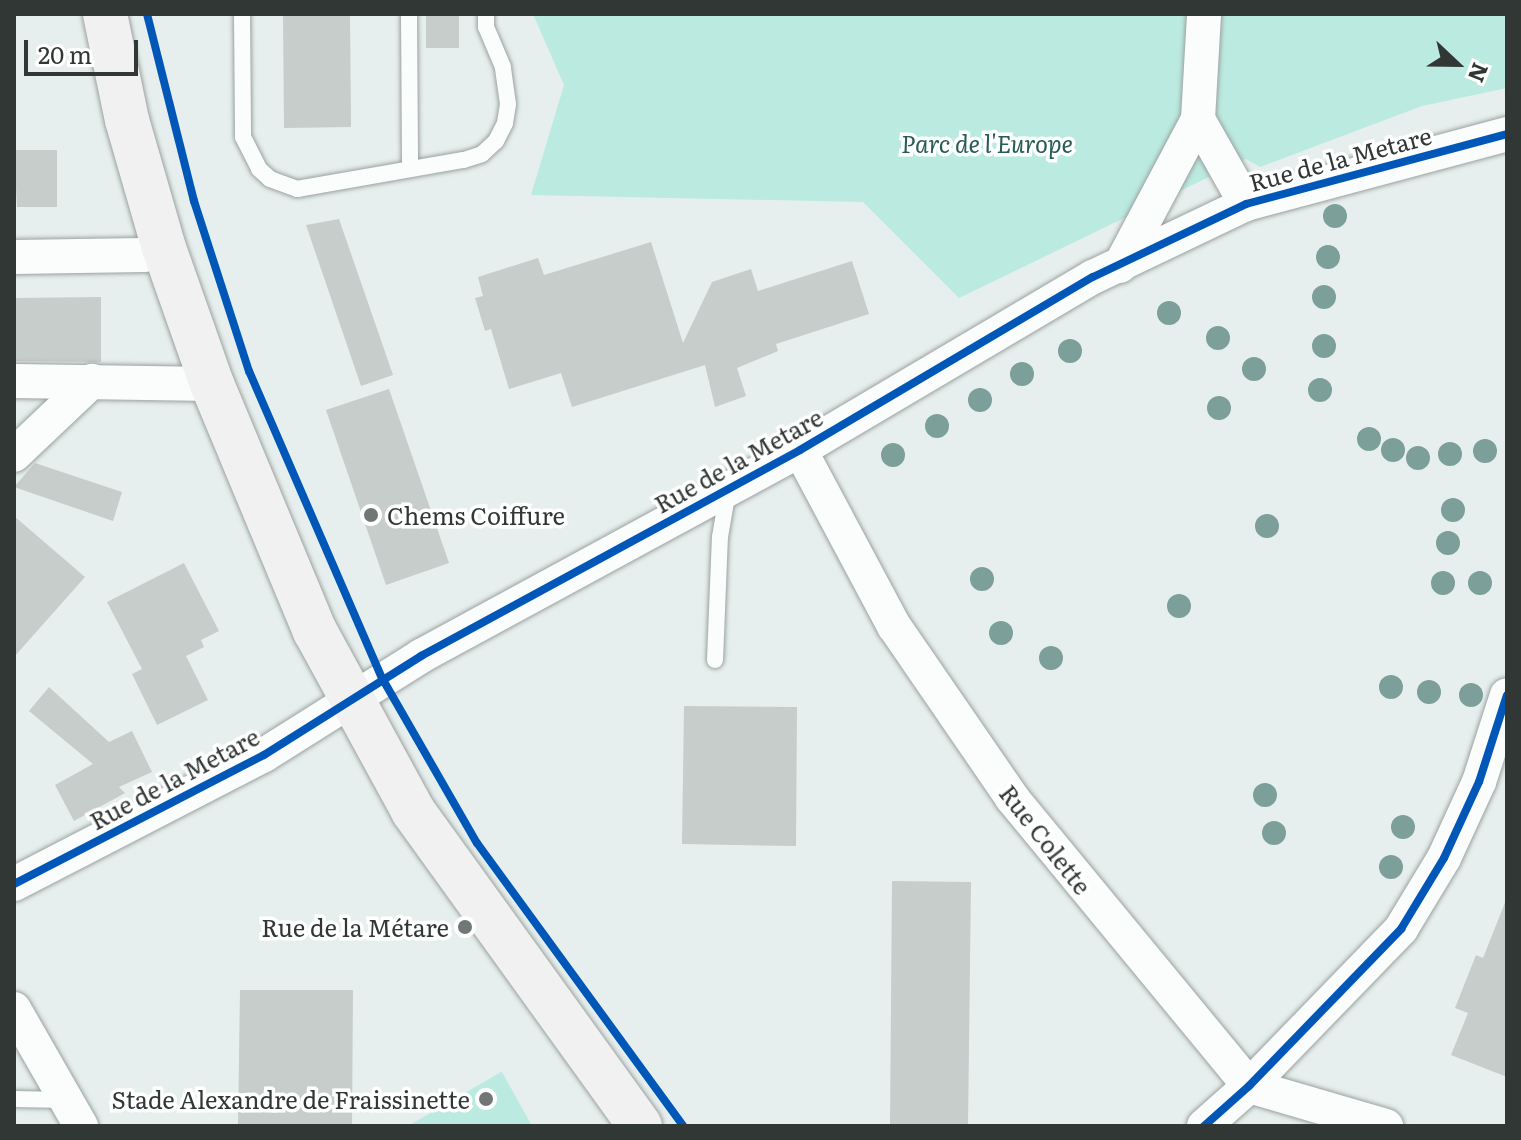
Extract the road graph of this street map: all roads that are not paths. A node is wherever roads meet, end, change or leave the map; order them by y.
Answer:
1 (105, 14) edge
2 (242, 14) edge
3 (409, 14) edge
4 (486, 14) edge
5 (1204, 14) edge
6 (1198, 119) junction
7 (1507, 134) edge
8 (410, 169) junction
9 (1246, 204) junction
10 (164, 248) junction
11 (14, 257) edge
12 (1120, 266) junction
13 (14, 381) edge
14 (92, 381) junction
15 (212, 384) junction
16 (800, 450) junction
17 (14, 455) edge
18 (728, 489) junction
19 (715, 660) dead end
20 (1507, 695) edge
21 (352, 697) junction
22 (14, 884) edge
23 (14, 1009) edge
24 (1249, 1086) junction
25 (14, 1099) edge
26 (73, 1113) edge
27 (640, 1126) edge
28 (1204, 1126) edge
29 (1386, 1126) edge

1 - 10 street
2 - 8 lane
3 - 8 lane
4 - 8 lane
5 - 6 street
6 - 9 street
6 - 12 street
7 - 9 street, Rue de la Metare
9 - 12 street, Rue de la Metare
10 - 11 street
10 - 15 street
12 - 16 street, Rue de la Metare
13 - 14 street
14 - 15 street
14 - 17 street
15 - 21 street
16 - 18 street, Rue de la Metare
16 - 24 street, Rue Colette
18 - 19 lane
18 - 21 street, Rue de la Metare
20 - 24 street
21 - 22 street, Rue de la Metare
21 - 27 street
23 - 26 street
24 - 28 street
24 - 29 street
25 - 26 lane

